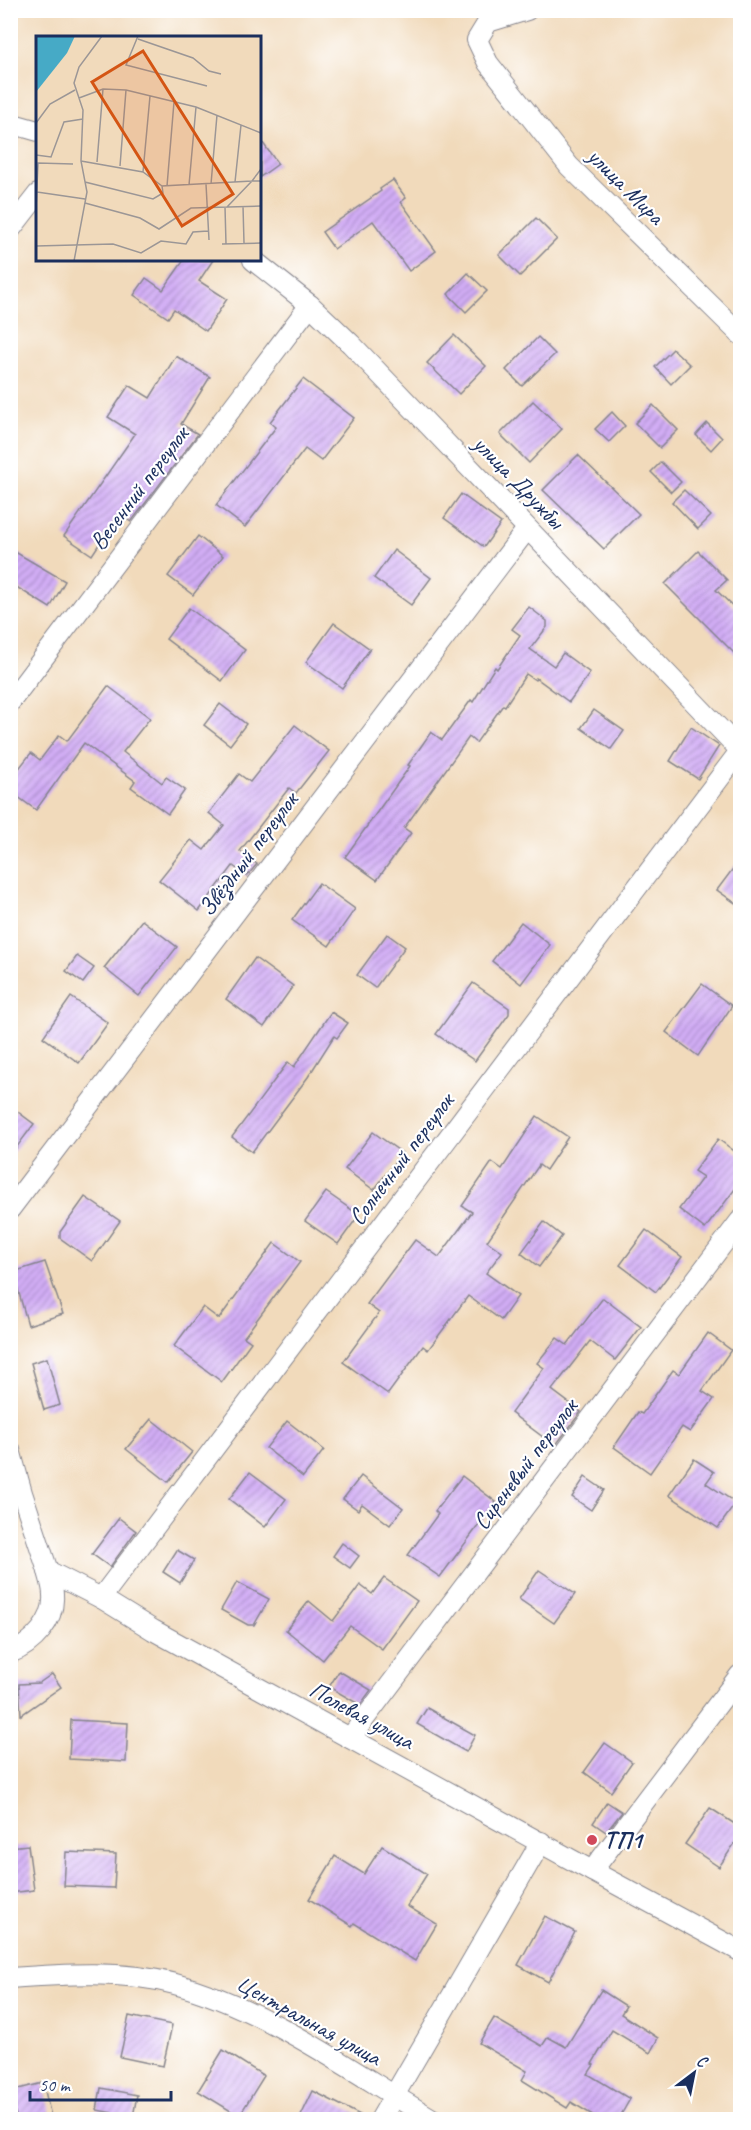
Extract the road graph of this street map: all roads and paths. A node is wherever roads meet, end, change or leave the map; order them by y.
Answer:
1 (527, 10) edge
2 (10, 123) edge
3 (36, 130) edge
4 (36, 197) edge
5 (10, 230) edge
6 (254, 261) edge
7 (310, 305) junction
8 (741, 334) edge
9 (527, 529) junction
10 (10, 702) edge
11 (741, 750) edge
12 (10, 1209) edge
13 (741, 1221) edge
14 (10, 1450) edge
15 (48, 1571) junction
16 (101, 1598) junction
17 (10, 1653) edge
18 (741, 1675) edge
19 (350, 1738) junction
20 (540, 1842) junction
21 (592, 1871) junction
22 (741, 1951) edge
23 (10, 1978) edge
24 (393, 2095) junction
25 (380, 2120) edge
26 (434, 2120) edge

1 - 8 street, улица Мира
2 - 3 street
4 - 5 street
6 - 7 street, улица Дружбы
7 - 9 street, улица Дружбы
7 - 10 street, Весенний переулок
9 - 11 street, улица Дружбы
9 - 12 street, Звёздный переулок
11 - 16 street, Солнечный переулок
13 - 19 street, Сиреневый переулок
14 - 15 street
15 - 16 street, Полевая улица
15 - 17 street
16 - 19 street, Полевая улица
18 - 21 street
19 - 20 street, Полевая улица
20 - 21 street, Полевая улица
20 - 24 street
21 - 22 street, Полевая улица
23 - 24 street, Центральная улица
24 - 25 street
24 - 26 street, Центральная улица

